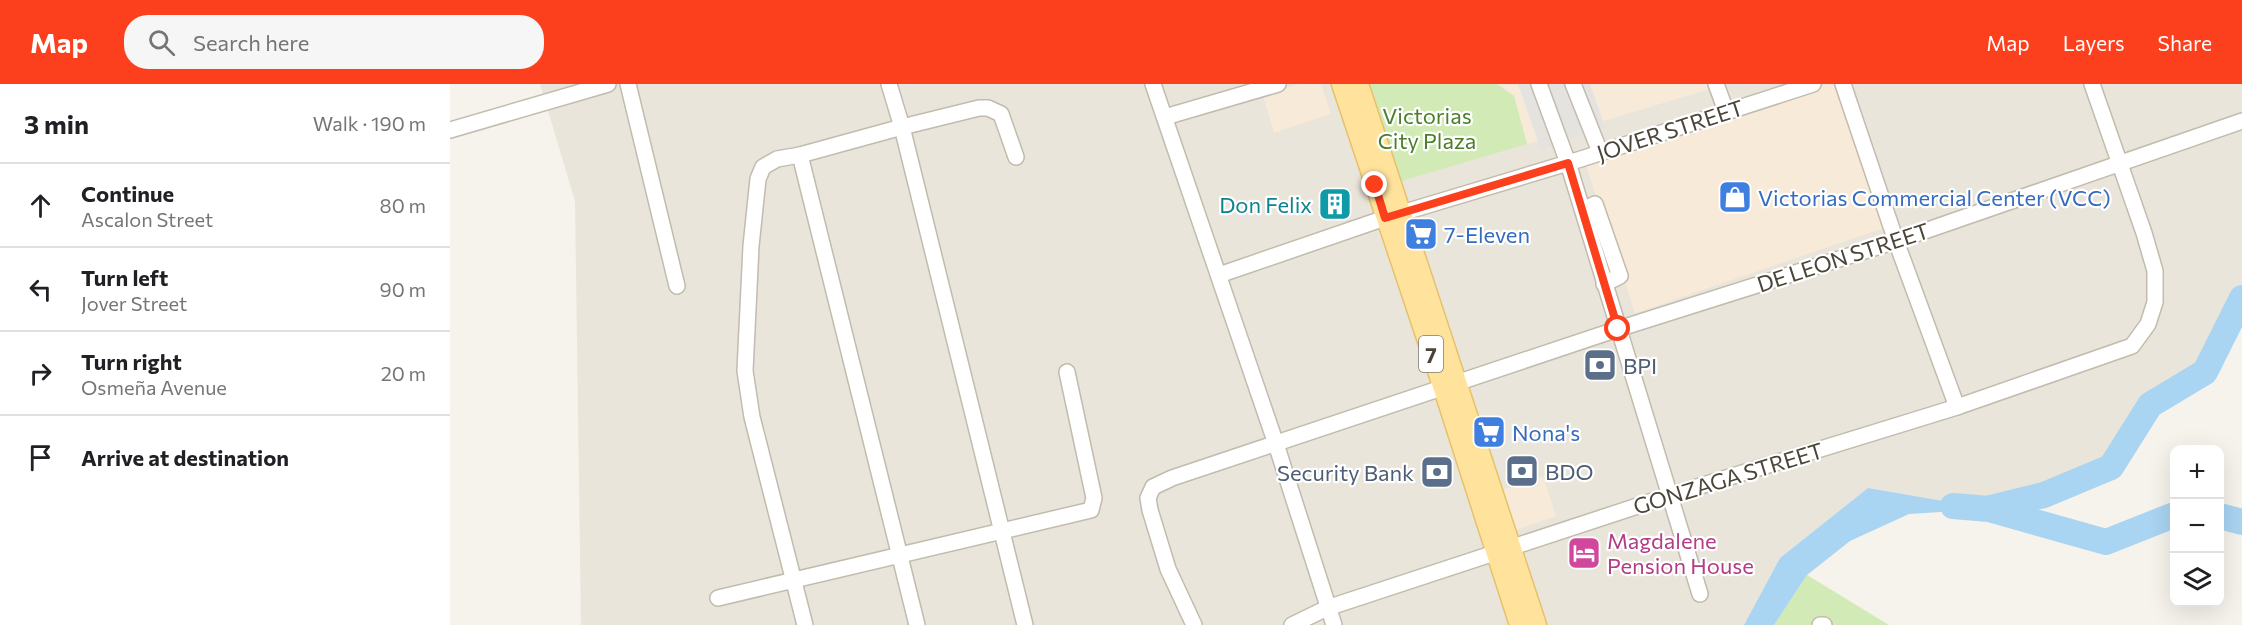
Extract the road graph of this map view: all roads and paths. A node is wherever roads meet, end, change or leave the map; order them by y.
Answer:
1 (608, 84) edge
2 (628, 84) edge
3 (890, 84) edge
4 (1153, 84) edge
5 (1278, 84) edge
6 (1341, 84) edge
7 (1359, 84) edge
8 (1539, 84) edge
9 (1573, 84) edge
10 (1716, 84) edge
11 (1813, 84) edge
12 (1843, 84) edge
13 (2092, 84) edge
14 (1726, 111) junction
15 (1165, 117) junction
16 (2242, 121) edge
17 (902, 127) junction
18 (450, 130) edge
19 (1600, 152) junction
20 (800, 155) junction
21 (1016, 157) dead end
22 (2120, 162) junction
23 (1568, 163) junction
24 (1393, 216) junction
25 (1896, 241) junction
26 (1219, 275) junction
27 (677, 286) dead end
28 (1618, 329) junction
29 (1067, 372) dead end
30 (1450, 386) junction
31 (1958, 407) junction
32 (1276, 444) junction
33 (1671, 495) junction
34 (1003, 530) junction
35 (1504, 551) junction
36 (899, 555) junction
37 (795, 580) junction
38 (1700, 594) dead end
39 (718, 598) dead end
40 (1327, 608) junction
41 (805, 625) edge
42 (917, 625) edge
43 (1025, 625) edge
44 (1194, 625) edge
45 (1292, 625) edge
46 (1334, 625) edge
47 (1519, 625) edge
48 (1537, 625) edge

1 - 18 street
2 - 27 street
3 - 17 street
4 - 15 street
5 - 15 street
6 - 24 main road, 7
7 - 24 main road, 7
8 - 23 street
9 - 19 street
10 - 14 street
11 - 14 street, JOVER STREET
12 - 25 street
13 - 22 street
14 - 19 street, JOVER STREET
15 - 26 street
16 - 22 street, DE LEON STREET
17 - 20 street
17 - 21 street
17 - 34 street
19 - 23 street, JOVER STREET
20 - 36 street
20 - 37 street
22 - 25 street, DE LEON STREET
22 - 31 street, GONZAGA STREET
23 - 24 street, JOVER STREET
23 - 28 street
24 - 26 street, JOVER STREET
24 - 30 main road, 7
25 - 28 street, DE LEON STREET
25 - 31 street
26 - 32 street
28 - 30 street, DE LEON STREET
28 - 33 street
29 - 34 street
30 - 32 street, DE LEON STREET
30 - 35 main road, 7
31 - 33 street, GONZAGA STREET
32 - 40 street
32 - 44 street, DE LEON STREET
33 - 35 street, GONZAGA STREET
33 - 38 street
34 - 36 street
34 - 43 street
35 - 40 street, GONZAGA STREET
35 - 47 main road, 7
35 - 48 main road, 7
36 - 37 street
36 - 42 street
37 - 39 street
37 - 41 street
40 - 45 street, GONZAGA STREET
40 - 46 street

